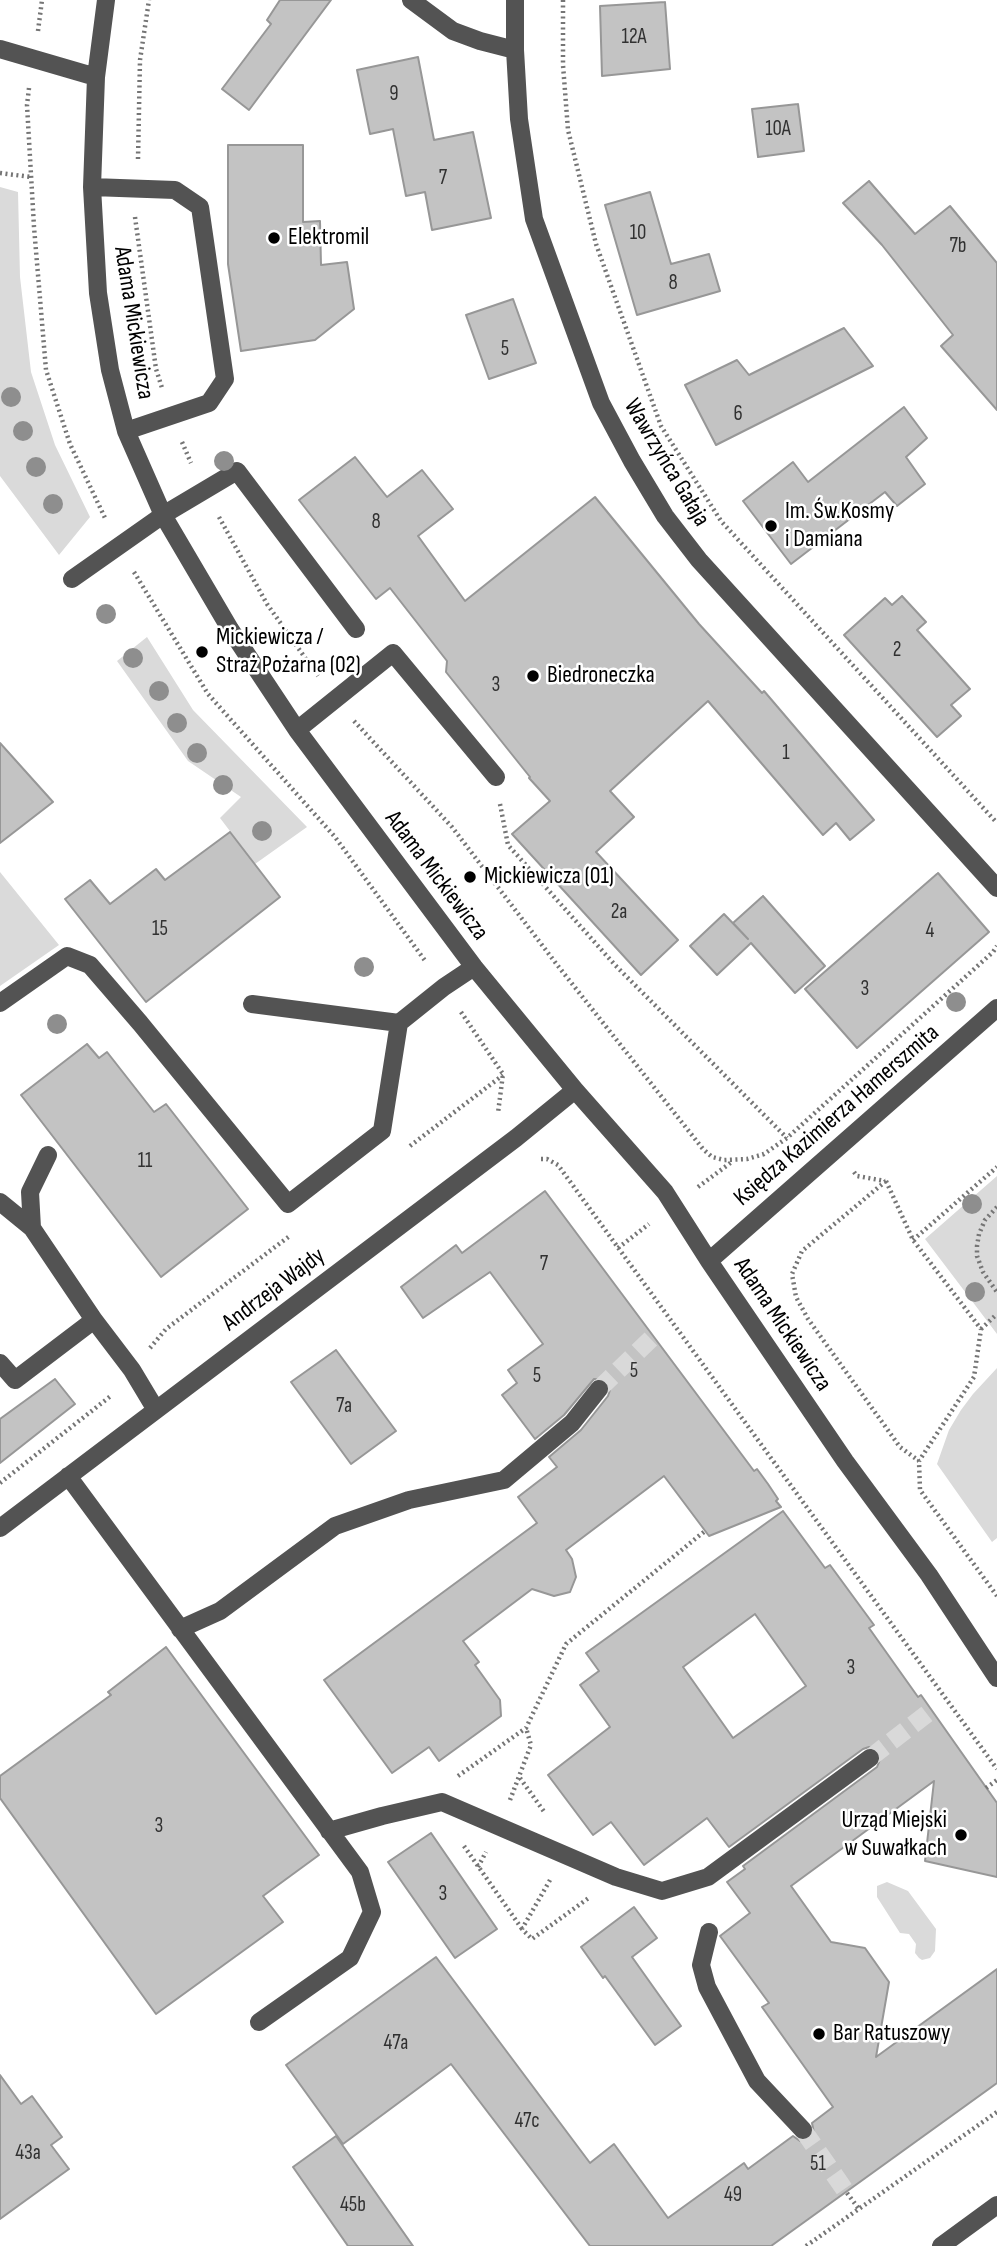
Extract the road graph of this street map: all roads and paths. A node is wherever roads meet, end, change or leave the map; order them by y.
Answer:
1 (106, 0) edge
2 (411, 0) edge
3 (515, 0) edge
4 (563, 0) edge
5 (0, 49) edge
6 (515, 50) junction
7 (96, 77) junction
8 (0, 173) edge
9 (31, 177) dead end
10 (92, 187) junction
11 (126, 431) junction
12 (163, 515) junction
13 (72, 579) dead end
14 (356, 629) dead end
15 (297, 730) junction
16 (496, 777) joint
17 (997, 823) edge
18 (997, 888) edge
19 (474, 967) junction
20 (0, 1003) edge
21 (252, 1003) dead end
22 (997, 1008) edge
23 (399, 1023) junction
24 (503, 1074) dead end
25 (575, 1090) junction
26 (787, 1138) dead end
27 (399, 1154) dead end
28 (48, 1155) dead end
29 (535, 1162) dead end
30 (997, 1167) edge
31 (0, 1202) edge
32 (997, 1207) edge
33 (32, 1228) junction
34 (299, 1229) dead end
35 (913, 1240) junction
36 (709, 1261) junction
37 (997, 1292) edge
38 (997, 1314) edge
39 (94, 1320) junction
40 (981, 1329) junction
41 (0, 1363) edge
42 (132, 1370) junction
43 (599, 1389) tunnel mouth
44 (156, 1410) junction
45 (919, 1461) junction
46 (68, 1476) junction
47 (0, 1483) edge
48 (0, 1528) edge
49 (705, 1531) dead end
50 (997, 1596) edge
51 (180, 1629) junction
52 (997, 1678) edge
53 (526, 1728) junction
54 (870, 1758) tunnel mouth
55 (997, 1769) edge
56 (997, 1780) edge
57 (986, 1788) dead end
58 (438, 1803) junction
59 (500, 1827) junction
60 (329, 1831) junction
61 (565, 1855) junction
62 (616, 1877) junction
63 (522, 1928) junction
64 (709, 1932) dead end
65 (259, 2022) dead end
66 (997, 2112) edge
67 (803, 2130) tunnel mouth
68 (847, 2193) tunnel mouth
69 (997, 2205) edge
70 (859, 2208) junction
71 (806, 2246) edge
72 (941, 2246) edge

1 - 7 street, Adama Mickiewicza
2 - 6 street
3 - 6 street, Wawrzyńca Gałaja
4 - 17 path
5 - 7 street
6 - 18 street, Wawrzyńca Gałaja
7 - 10 street, Adama Mickiewicza
8 - 9 path
10 - 11 street, Adama Mickiewicza
10 - 11 street
11 - 12 street, Adama Mickiewicza
12 - 13 street
12 - 14 street
12 - 15 street, Adama Mickiewicza
15 - 16 street
15 - 19 street, Adama Mickiewicza
16 - 26 path
19 - 23 street
19 - 25 street, Adama Mickiewicza
20 - 23 street
21 - 23 street
22 - 36 street, Księdza Kazimierza Hamerszmita
24 - 27 path
25 - 36 street, Adama Mickiewicza
25 - 44 street, Andrzeja Wajdy
28 - 33 street
29 - 55 path
30 - 35 path
31 - 33 street
32 - 37 path
33 - 39 street
34 - 42 path
35 - 40 path
35 - 45 path
36 - 52 street, Adama Mickiewicza
38 - 40 path
39 - 41 street
39 - 42 street
40 - 45 path
42 - 44 street
42 - 47 path
43 - 51 street
44 - 46 street, Andrzeja Wajdy
45 - 50 path
46 - 48 street, Andrzeja Wajdy
46 - 51 street
49 - 53 path
51 - 60 street
53 - 58 path
53 - 59 path
54 - 62 street
56 - 57 path
58 - 59 street
58 - 60 street
58 - 63 path
59 - 61 street
60 - 65 street
61 - 62 street
61 - 63 path
62 - 63 path
64 - 67 street
66 - 70 path
68 - 70 path
69 - 72 street
70 - 71 path

